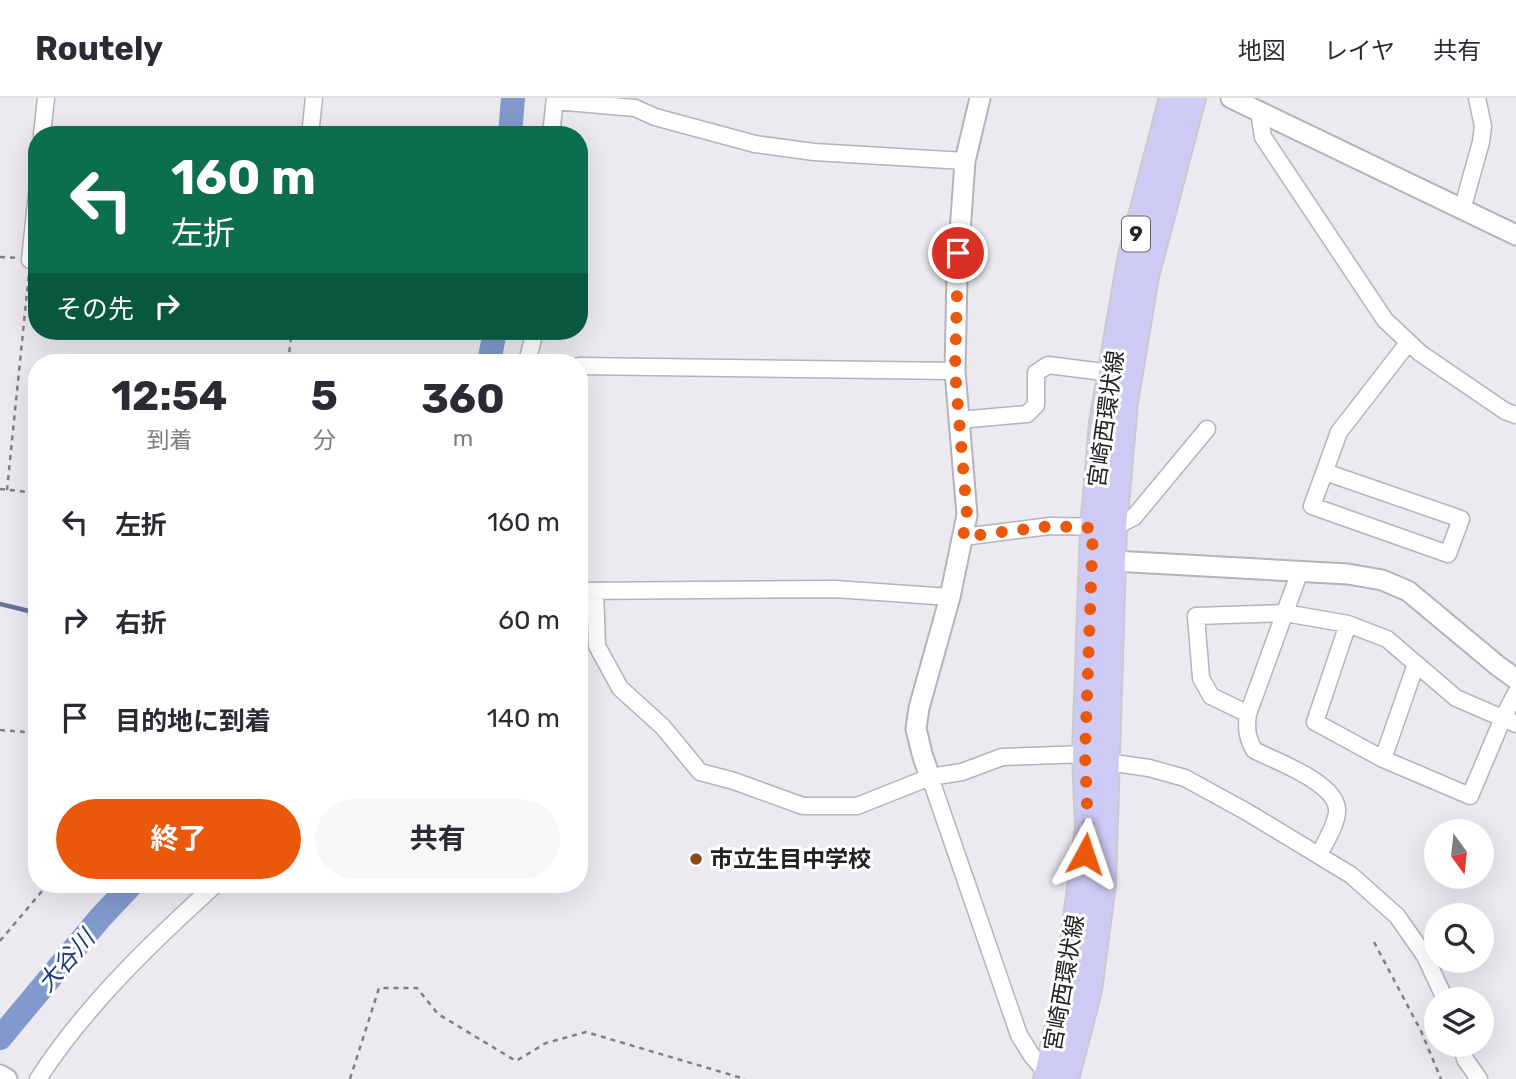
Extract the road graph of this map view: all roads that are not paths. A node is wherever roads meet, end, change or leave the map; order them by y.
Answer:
1 (46, 98) edge
2 (314, 98) edge
3 (980, 98) edge
4 (1172, 98) edge
5 (1193, 98) edge
6 (1231, 98) edge
7 (1476, 98) edge
8 (555, 100) edge
9 (1259, 112) junction
10 (43, 126) edge
11 (311, 126) edge
12 (552, 126) edge
13 (965, 161) junction
14 (1462, 210) junction
15 (1516, 235) edge
16 (1408, 343) junction
17 (588, 366) edge
18 (955, 371) junction
19 (1111, 373) junction
20 (1514, 411) edge
21 (959, 419) junction
22 (1207, 429) dead end
23 (1325, 472) junction
24 (1103, 527) junction
25 (963, 537) junction
26 (1114, 561) junction
27 (1300, 571) junction
28 (588, 591) edge
29 (588, 596) edge
30 (950, 597) junction
31 (1285, 613) junction
32 (1348, 624) junction
33 (1416, 664) junction
34 (1516, 679) edge
35 (1516, 694) edge
36 (1248, 714) junction
37 (1509, 721) edge
38 (1096, 758) junction
39 (1383, 759) junction
40 (930, 776) junction
41 (1319, 855) junction
42 (206, 893) edge
43 (1439, 987) edge
44 (1465, 1057) edge
45 (0, 1075) edge
46 (1053, 1077) edge
47 (7, 1079) edge
48 (38, 1079) edge
49 (1479, 1079) edge

1 - 10 street
2 - 11 street
3 - 13 street
4 - 19 main road, 宮崎西環状線 / 9
5 - 24 main road, 宮崎西環状線 / 9
6 - 9 street
7 - 14 street
8 - 12 street
8 - 13 street
9 - 14 street
9 - 16 street
13 - 18 street
14 - 15 street
16 - 20 street
16 - 23 street
17 - 18 street
18 - 21 street
19 - 21 street
19 - 24 main road, 宮崎西環状線 / 9
21 - 25 street
22 - 24 street
23 - 23 street
24 - 25 street
24 - 26 main road, 宮崎西環状線 / 9
24 - 38 main road, 宮崎西環状線 / 9
25 - 30 street
26 - 27 street
26 - 38 main road, 宮崎西環状線 / 9
27 - 31 street
27 - 34 street
28 - 30 street
29 - 40 street
30 - 40 street
31 - 32 street
31 - 36 street
31 - 36 street
32 - 33 street
32 - 39 street
33 - 37 street
33 - 39 street
35 - 37 street
36 - 41 street
37 - 39 street
38 - 40 street
38 - 41 street
38 - 46 main road, 宮崎西環状線 / 9
40 - 46 street
41 - 43 street
42 - 48 street
44 - 49 street
45 - 47 street

